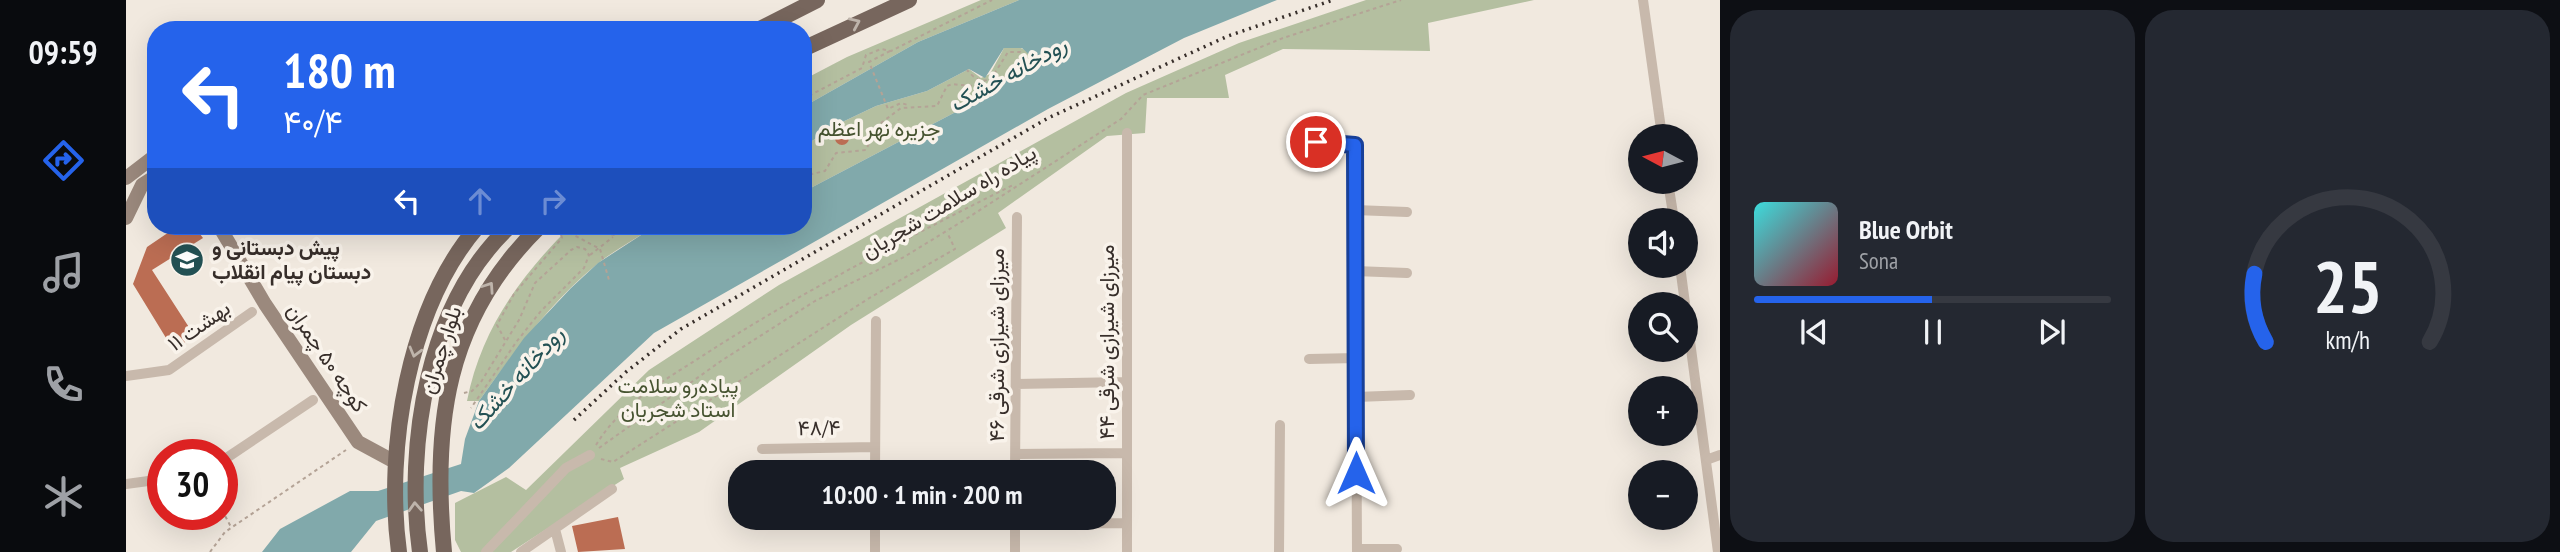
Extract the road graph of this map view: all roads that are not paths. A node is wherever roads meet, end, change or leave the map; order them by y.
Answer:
1 (817, 0) edge
2 (909, 0) edge
3 (1643, 0) edge
4 (776, 21) edge
5 (812, 44) edge
6 (1660, 124) edge
7 (1127, 133) dead end
8 (1316, 142) dead end
9 (147, 162) edge
10 (126, 178) edge
11 (147, 182) edge
12 (1355, 210) junction
13 (1407, 212) dead end
14 (1017, 217) dead end
15 (126, 218) edge
16 (224, 235) edge
17 (472, 235) edge
18 (503, 235) edge
19 (531, 235) edge
20 (1355, 271) junction
21 (1407, 273) dead end
22 (1682, 278) edge
23 (252, 312) dead end
24 (876, 321) dead end
25 (1356, 358) junction
26 (1308, 359) dead end
27 (126, 376) edge
28 (1126, 382) junction
29 (1016, 384) junction
30 (1410, 395) dead end
31 (1356, 397) junction
32 (313, 400) dead end
33 (1280, 425) dead end
34 (875, 447) junction
35 (762, 449) dead end
36 (238, 450) edge
37 (1125, 453) junction
38 (1016, 454) junction
39 (590, 455) road end
40 (1720, 455) edge
41 (875, 460) edge
42 (1016, 460) edge
43 (1706, 460) junction
44 (395, 462) junction
45 (147, 481) edge
46 (126, 484) edge
47 (612, 489) dead end
48 (1116, 523) edge
49 (1126, 523) junction
50 (555, 529) junction
51 (875, 530) edge
52 (1015, 530) edge
53 (1397, 549) dead end
54 (1357, 550) edge
55 (399, 552) edge
56 (420, 552) edge
57 (444, 552) edge
58 (486, 552) edge
59 (521, 552) edge
60 (561, 552) edge
61 (875, 552) edge
62 (1015, 552) edge
63 (1127, 552) edge
64 (1279, 552) edge
65 (1718, 552) edge

1 - 4 main road
5 -> 2 main road
3 - 6 street
7 - 28 street, ۴۴ میرزای شیرازی شرقی
8 - 12 street
9 - 10 street
11 - 15 street
12 - 13 street
12 - 20 street
14 - 29 street, ۴۶ میرزای شیرازی شرقی
16 - 44 street, کوچه ۵۰ چمران
17 -> 44 main road, بلوار چمران
56 -> 18 main road
57 -> 19 main road, بلوار چمران
20 - 21 street
20 - 25 street
22 - 43 street
23 - 27 street, ۱۱ بهشت
24 - 34 street
25 - 26 street
25 - 31 street
28 - 29 street
28 - 37 street, ۴۴ میرزای شیرازی شرقی
29 - 38 street, ۴۶ میرزای شیرازی شرقی
30 - 31 street
31 - 54 street
32 - 36 street
33 - 64 street
34 - 35 street, ۴۸/۴
34 - 41 street
37 - 38 street
37 - 49 street, ۴۴ میرزای شیرازی شرقی
38 - 42 street, ۴۶ میرزای شیرازی شرقی
39 - 58 street
40 - 43 street
43 - 65 street
44 - 55 main road, بلوار چمران
45 - 46 street
47 - 50 street
48 - 49 street
49 - 63 street, ۴۴ میرزای شیرازی شرقی
50 - 59 street
50 - 60 street
51 - 61 street
52 - 62 street
53 - 54 street

